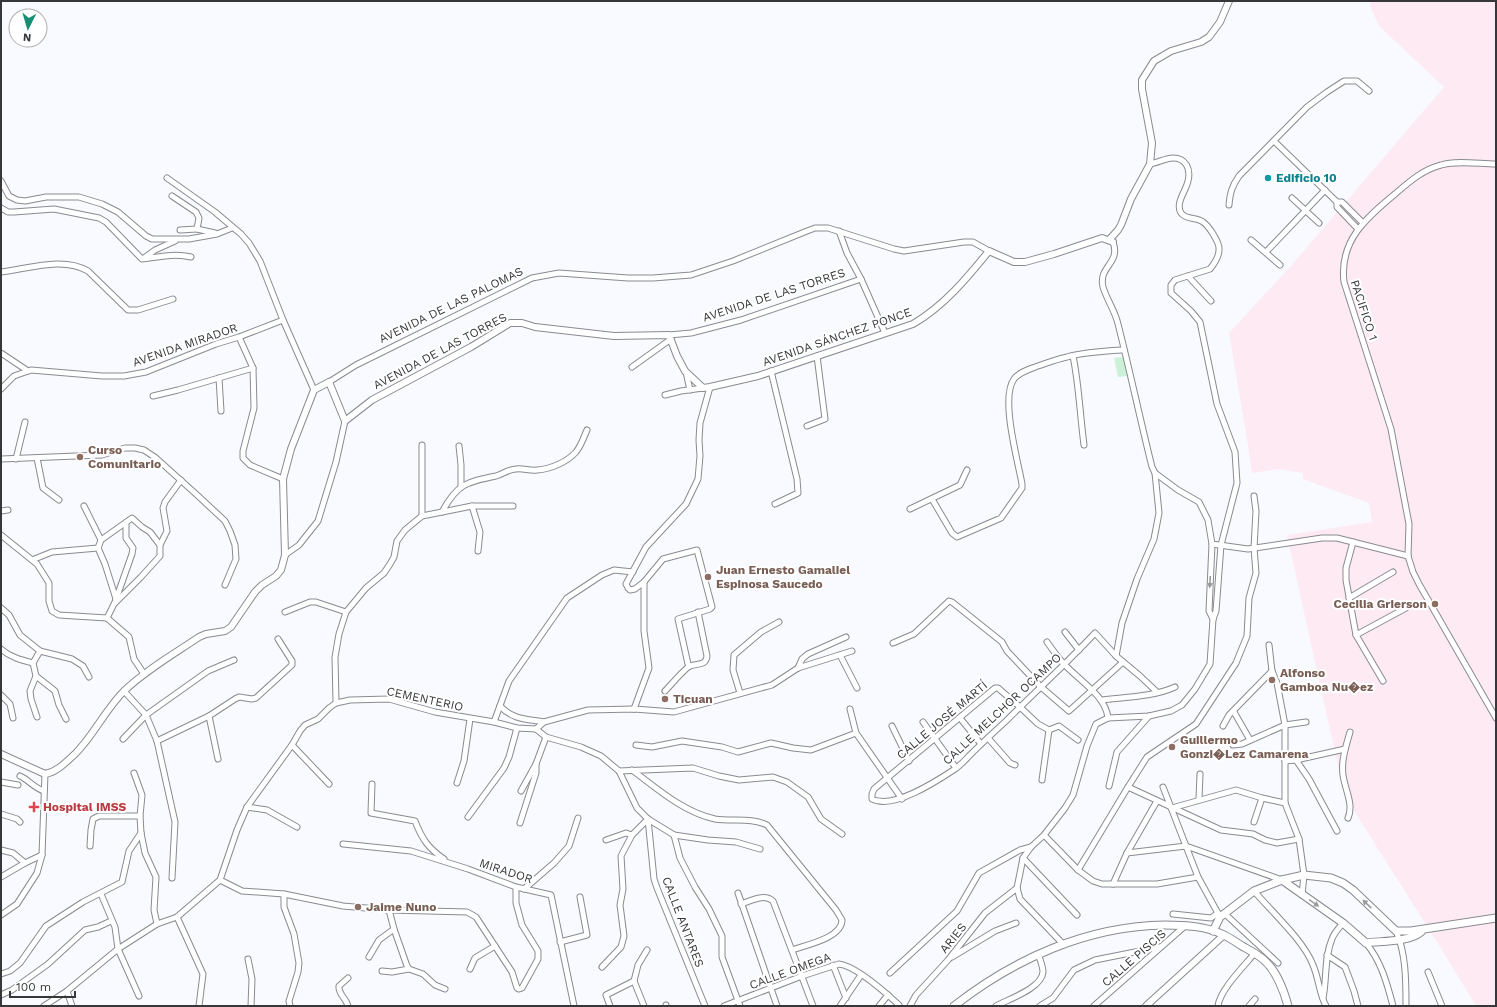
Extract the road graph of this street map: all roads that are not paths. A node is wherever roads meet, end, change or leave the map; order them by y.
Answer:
1 (1229, 1) edge
2 (1369, 91) dead end
3 (1274, 141) junction
4 (1150, 164) junction
5 (1496, 164) edge
6 (167, 178) dead end
7 (1, 181) edge
8 (1325, 190) junction
9 (172, 196) dead end
10 (1292, 198) dead end
11 (1337, 202) junction
12 (1229, 205) dead end
13 (1346, 206) junction
14 (1, 208) edge
15 (1305, 210) junction
16 (1341, 211) junction
17 (1319, 222) dead end
18 (1363, 223) junction
19 (232, 228) junction
20 (197, 229) junction
21 (1358, 229) junction
22 (180, 230) dead end
23 (839, 231) junction
24 (217, 234) junction
25 (178, 240) junction
26 (1251, 240) dead end
27 (1111, 241) junction
28 (989, 251) junction
29 (1266, 252) junction
30 (191, 257) dead end
31 (142, 259) junction
32 (1280, 265) dead end
33 (1, 272) edge
34 (1188, 276) junction
35 (861, 278) junction
36 (173, 299) dead end
37 (1211, 301) dead end
38 (283, 320) junction
39 (885, 333) junction
40 (239, 337) junction
41 (670, 337) junction
42 (1124, 350) junction
43 (1, 353) edge
44 (817, 356) junction
45 (1073, 356) junction
46 (632, 367) dead end
47 (253, 368) junction
48 (28, 371) junction
49 (771, 371) junction
50 (686, 372) junction
51 (219, 378) junction
52 (329, 382) junction
53 (707, 388) junction
54 (1, 389) edge
55 (314, 390) junction
56 (690, 390) junction
57 (665, 395) dead end
58 (153, 396) dead end
59 (221, 411) dead end
60 (345, 421) junction
61 (25, 422) dead end
62 (807, 426) dead end
63 (587, 430) dead end
64 (422, 445) dead end
65 (459, 446) dead end
66 (1084, 446) dead end
67 (37, 458) junction
68 (1, 459) edge
69 (16, 459) junction
70 (967, 470) dead end
71 (1155, 473) junction
72 (283, 479) junction
73 (181, 480) junction
74 (461, 487) junction
75 (1254, 496) dead end
76 (932, 499) junction
77 (60, 500) dead end
78 (775, 504) dead end
79 (84, 506) dead end
80 (472, 506) junction
81 (513, 506) dead end
82 (910, 509) dead end
83 (8, 510) dead end
84 (1, 511) edge
85 (442, 512) junction
86 (422, 516) junction
87 (126, 523) junction
88 (1, 535) edge
89 (101, 540) junction
90 (1353, 542) junction
91 (1212, 544) junction
92 (160, 545) junction
93 (1222, 546) junction
94 (98, 548) junction
95 (1254, 548) junction
96 (478, 551) dead end
97 (285, 555) junction
98 (1408, 556) junction
99 (32, 560) junction
100 (633, 572) junction
101 (1393, 572) dead end
102 (644, 582) junction
103 (225, 585) dead end
104 (1348, 598) junction
105 (115, 601) junction
106 (1, 608) edge
107 (1406, 608) dead end
108 (285, 612) dead end
109 (346, 612) junction
110 (698, 612) junction
111 (107, 618) junction
112 (1213, 619) junction
113 (779, 622) dead end
114 (1065, 632) dead end
115 (1356, 635) junction
116 (846, 637) dead end
117 (278, 638) dead end
118 (1047, 642) dead end
119 (893, 643) dead end
120 (1269, 645) dead end
121 (1, 648) edge
122 (1079, 650) junction
123 (40, 651) junction
124 (852, 651) dead end
125 (840, 655) junction
126 (1116, 656) junction
127 (234, 660) dead end
128 (1123, 662) junction
129 (33, 663) junction
130 (1064, 664) junction
131 (690, 666) junction
132 (798, 668) junction
133 (1272, 671) junction
134 (144, 674) junction
135 (36, 676) junction
136 (89, 677) dead end
137 (1383, 682) dead end
138 (1042, 687) junction
139 (1175, 687) dead end
140 (857, 688) dead end
141 (124, 691) junction
142 (665, 691) dead end
143 (1091, 691) junction
144 (1157, 692) junction
145 (740, 693) junction
146 (1, 695) edge
147 (1101, 700) junction
148 (336, 703) junction
149 (500, 706) junction
150 (1020, 706) junction
151 (634, 709) junction
152 (850, 709) dead end
153 (1234, 712) junction
154 (146, 715) junction
155 (209, 716) junction
156 (1149, 716) junction
157 (37, 717) dead end
158 (14, 718) dead end
159 (960, 718) junction
160 (1108, 718) junction
161 (1496, 718) edge
162 (66, 719) dead end
163 (470, 719) junction
164 (494, 722) junction
165 (544, 722) junction
166 (923, 722) dead end
167 (1306, 722) dead end
168 (1285, 725) junction
169 (892, 726) dead end
170 (1223, 726) dead end
171 (516, 728) junction
172 (536, 729) junction
173 (1049, 730) junction
174 (1350, 732) dead end
175 (856, 733) junction
176 (546, 737) junction
177 (935, 738) junction
178 (988, 738) junction
179 (123, 739) dead end
180 (1078, 740) dead end
181 (1250, 740) junction
182 (157, 741) junction
183 (981, 744) junction
184 (292, 745) junction
185 (636, 745) dead end
186 (1234, 746) dead end
187 (1345, 749) junction
188 (1, 754) edge
189 (218, 759) dead end
190 (1296, 760) junction
191 (909, 761) junction
192 (1285, 761) junction
193 (536, 764) junction
194 (1015, 765) dead end
195 (956, 768) junction
196 (632, 770) junction
197 (619, 771) junction
198 (45, 774) junction
199 (134, 774) dead end
200 (1200, 774) dead end
201 (20, 776) dead end
202 (887, 778) junction
203 (1042, 780) dead end
204 (1, 782) edge
205 (457, 783) dead end
206 (329, 784) dead end
207 (372, 784) dead end
208 (18, 785) dead end
209 (1109, 786) dead end
210 (1128, 786) junction
211 (1163, 787) dead end
212 (44, 791) junction
213 (521, 791) dead end
214 (1262, 798) junction
215 (872, 799) joint
216 (902, 799) junction
217 (1199, 799) junction
218 (1157, 801) junction
219 (1285, 803) junction
220 (247, 807) junction
221 (1172, 808) junction
222 (1, 814) edge
223 (140, 816) junction
224 (468, 816) dead end
225 (578, 818) dead end
226 (1348, 818) dead end
227 (648, 819) junction
228 (20, 822) dead end
229 (1254, 822) dead end
230 (520, 823) dead end
231 (297, 827) dead end
232 (1337, 831) dead end
233 (141, 833) junction
234 (842, 834) dead end
235 (632, 835) junction
236 (674, 835) junction
237 (1044, 835) junction
238 (1299, 839) junction
239 (606, 840) dead end
240 (343, 844) dead end
241 (90, 846) dead end
242 (1186, 846) junction
243 (1031, 847) junction
244 (1, 850) edge
245 (760, 850) dead end
246 (1127, 853) junction
247 (42, 855) junction
248 (1023, 858) junction
249 (448, 862) junction
250 (25, 863) junction
251 (1078, 870) junction
252 (1304, 875) junction
253 (1, 876) edge
254 (1198, 877) junction
255 (172, 878) dead end
256 (220, 880) junction
257 (1282, 880) junction
258 (1113, 884) junction
259 (516, 887) junction
260 (1016, 888) junction
261 (524, 889) junction
262 (1254, 892) junction
263 (738, 893) dead end
264 (101, 894) junction
265 (284, 894) junction
266 (1302, 895) junction
267 (580, 897) dead end
268 (741, 904) junction
269 (389, 910) junction
270 (1173, 914) dead end
271 (1221, 914) junction
272 (1, 915) edge
273 (1077, 915) dead end
274 (177, 917) junction
275 (1496, 918) edge
276 (111, 921) junction
277 (1016, 922) dead end
278 (1343, 923) junction
279 (157, 924) junction
280 (1186, 925) junction
281 (394, 930) junction
282 (1423, 930) junction
283 (1213, 931) junction
284 (1396, 931) junction
285 (1224, 935) junction
286 (1400, 939) junction
287 (560, 942) junction
288 (1366, 943) junction
289 (1064, 944) junction
290 (495, 946) junction
291 (1160, 948) junction
292 (118, 949) junction
293 (647, 950) dead end
294 (792, 950) junction
295 (1038, 954) junction
296 (1254, 954) junction
297 (1327, 956) junction
298 (369, 957) dead end
299 (248, 959) dead end
300 (948, 960) junction
301 (1278, 963) dead end
302 (833, 965) junction
303 (602, 967) dead end
304 (409, 969) junction
305 (470, 969) dead end
306 (382, 971) dead end
307 (1428, 972) dead end
308 (890, 973) dead end
309 (1, 974) edge
310 (861, 975) junction
311 (802, 976) junction
312 (348, 978) dead end
313 (634, 981) junction
314 (445, 989) dead end
315 (770, 989) junction
316 (67, 992) junction
317 (1, 995) edge
318 (888, 995) junction
319 (139, 996) dead end
320 (846, 998) junction
321 (1255, 999) dead end
322 (1322, 999) junction
323 (739, 1003) edge
324 (899, 1005) dead end
325 (44, 1006) edge
326 (72, 1006) edge
327 (199, 1006) edge
328 (251, 1006) edge
329 (290, 1006) edge
330 (348, 1006) edge
331 (574, 1006) edge
332 (610, 1006) edge
333 (644, 1006) edge
334 (705, 1006) edge
335 (724, 1006) edge
336 (777, 1006) edge
337 (813, 1006) edge
338 (840, 1006) edge
339 (879, 1006) edge
340 (910, 1006) edge
341 (954, 1006) edge
342 (996, 1006) edge
343 (1040, 1006) edge
344 (1094, 1006) edge
345 (1146, 1006) edge
346 (1218, 1006) edge
347 (1249, 1006) edge
348 (1288, 1006) edge
349 (1326, 1006) edge
350 (1358, 1006) edge
351 (1393, 1006) edge
352 (1406, 1006) edge
353 (1442, 1006) edge

1 - 4 street
2 - 3 street
3 - 8 street
3 - 12 street
4 - 27 street
4 - 34 street
5 - 18 street, PACIFICO 1
6 - 19 street
7 - 25 street
8 - 11 street
8 - 15 street
9 - 20 street
10 - 15 street
11 - 13 street
11 - 16 street
13 - 16 street
13 - 18 street
14 - 31 street
15 - 17 street
15 - 29 street
16 - 21 street
18 - 21 street, PACIFICO 1
19 - 24 street
19 - 38 street
20 - 22 street
20 - 24 street
21 - 98 street, PACIFICO 1
23 - 28 street, AVENIDA DE LAS PALOMAS
23 - 35 street
23 - 52 street, AVENIDA DE LAS PALOMAS
24 - 25 street
25 - 31 street
26 - 29 street
27 - 28 street, AVENIDA DE LAS PALOMAS
27 - 42 street
28 - 39 street, AVENIDA SÁNCHEZ PONCE
29 - 32 street
30 - 31 street
33 - 36 street
34 - 37 street
34 - 93 street
35 - 39 street
35 - 41 street, AVENIDA DE LAS TORRES
38 - 40 street, AVENIDA MIRADOR
38 - 55 street
39 - 44 street, AVENIDA SÁNCHEZ PONCE
40 - 47 street
40 - 48 street, AVENIDA MIRADOR
41 - 46 street
41 - 50 street
41 - 60 street, AVENIDA DE LAS TORRES
42 - 45 street
42 - 71 street
43 - 48 street
44 - 49 street, AVENIDA SÁNCHEZ PONCE
44 - 62 street
45 - 66 street
45 - 76 street
47 - 51 street
47 - 72 street
48 - 54 street, AVENIDA MIRADOR
49 - 53 street, AVENIDA SÁNCHEZ PONCE
49 - 78 street
50 - 53 street
50 - 56 street
51 - 58 street
51 - 59 street
52 - 55 street, AVENIDA DE LAS PALOMAS
52 - 60 street
53 - 56 street, AVENIDA SÁNCHEZ PONCE
53 - 100 street
55 - 72 street
56 - 57 street, AVENIDA SÁNCHEZ PONCE
60 - 97 street
61 - 69 street
63 - 74 street
64 - 86 street
65 - 74 street
67 - 69 street
67 - 73 street
67 - 77 street
68 - 69 street
70 - 76 street
71 - 91 street
71 - 126 street
72 - 97 street
73 - 92 street
73 - 103 street
74 - 85 street
75 - 95 street
76 - 82 street
79 - 89 street
80 - 81 street
80 - 85 street
80 - 96 street
83 - 84 street
85 - 86 street
86 - 109 street
87 - 89 street
87 - 92 street
87 - 105 street
88 - 99 street
89 - 94 street
90 - 95 street
90 - 98 street
90 - 104 street
91 - 93 street
91 -> 112 street
92 - 105 street
93 - 95 street
93 - 112 street
94 - 99 street
94 - 105 street
95 - 210 street
97 - 134 street
98 - 161 street
99 - 111 street
100 - 102 street
100 - 149 street
101 - 104 street
102 - 110 street
102 - 151 street
104 - 115 street
105 - 111 street
106 - 123 street
107 - 115 street
108 - 109 street
109 - 148 street
110 - 131 street
110 - 131 street
111 - 134 street
112 - 156 street
113 - 145 street
114 - 122 street
115 - 137 street
116 - 132 street
117 - 155 street
118 - 130 street
119 - 138 street
120 - 133 street
121 - 129 street
122 - 126 street, CALLE MELCHOR OCAMPO
122 - 130 street, CALLE MELCHOR OCAMPO
123 - 129 street
123 - 136 street
124 - 125 street
125 - 132 street
125 - 140 street
126 - 128 street
127 - 154 street
128 - 143 street
128 - 144 street
129 - 135 street
130 - 138 street, CALLE MELCHOR OCAMPO
130 - 143 street
131 - 142 street
132 - 145 street
133 - 153 street
133 - 168 street
134 - 141 street
135 - 157 street
135 - 162 street
138 - 143 street
138 - 150 street, CALLE MELCHOR OCAMPO
139 - 144 street
141 - 154 street
141 - 198 street
143 - 147 street
144 - 147 street
145 - 151 street
146 - 158 street
147 - 160 street
148 - 163 street, CEMENTERIO
148 - 184 street
149 - 164 street
149 - 165 street
150 - 159 street, CALLE JOSÉ MARTÍ
150 - 173 street, CALLE JOSÉ MARTÍ
150 - 178 street, CALLE MELCHOR OCAMPO
151 - 165 street
152 - 175 street
153 - 170 street
153 - 181 street
154 - 179 street
154 - 182 street
155 - 182 street
155 - 189 street
156 - 160 street
156 - 209 street
159 - 177 street, CALLE JOSÉ MARTÍ
159 - 183 street
160 - 237 street
163 - 164 street, CEMENTERIO
163 - 205 street
164 - 171 street, CEMENTERIO
165 - 172 street
166 - 177 street
167 - 168 street
168 - 181 street
168 - 192 street
169 - 191 street
171 - 172 street, CEMENTERIO
171 - 224 street
172 - 176 street
173 - 180 street
173 - 203 street
174 - 187 street
175 - 185 street
175 - 202 street
176 - 193 street
176 - 197 street
177 - 191 street, CALLE JOSÉ MARTÍ
177 - 195 street
178 - 183 street, CALLE MELCHOR OCAMPO
178 - 194 street
181 - 186 street
182 - 255 street
183 - 195 street, CALLE MELCHOR OCAMPO
184 - 206 street
184 - 220 street
187 - 190 street
187 - 226 street
188 - 198 street
190 - 192 street
190 - 232 street
191 - 202 street, CALLE JOSÉ MARTÍ
192 - 219 street
193 - 213 street
193 - 230 street
195 - 216 street, CALLE MELCHOR OCAMPO
196 - 197 street
196 - 234 street
196 - 294 street
197 - 227 street
198 - 212 street
199 - 223 street
200 - 217 street
201 - 212 street
202 - 215 street, CALLE JOSÉ MARTÍ
202 - 216 street
204 - 208 street
207 - 249 street
210 - 218 street
210 - 251 street
211 - 221 street
212 - 247 street
214 - 217 street
214 - 219 street
214 - 229 street
215 - 216 street, CALLE MELCHOR OCAMPO
217 - 221 street
218 - 221 street
218 - 246 street
219 - 238 street
220 - 231 street
220 - 256 street
221 - 238 street
221 - 242 street
222 - 228 street
223 - 233 street
223 - 241 street
225 - 261 street
227 - 235 street
227 - 236 street
227 - 334 street, CALLE ANTARES
233 - 264 street
233 - 279 street
235 - 239 street
235 - 303 street
236 - 245 street
236 - 323 street
237 - 243 street
237 - 251 street
238 - 252 street
240 - 249 street, MIRADOR
242 - 246 street
242 - 254 street
242 - 257 street
243 - 248 street
243 - 308 street
244 - 250 street
246 - 258 street
247 - 250 street
247 - 272 street
248 - 260 street
248 - 273 street
249 - 259 street, MIRADOR
250 - 253 street
251 - 258 street
252 - 257 main road
252 - 266 street
284 -> 252 main road
254 - 258 street
254 - 271 street
256 - 265 street
256 - 274 street
257 - 262 main road
257 - 266 main road
259 - 261 street, MIRADOR
259 - 290 street
260 - 289 street
260 - 300 street, ARIES
261 - 287 street, MIRADOR
262 - 271 main road
262 - 322 street
263 - 268 street
264 - 276 street
264 - 309 street
265 - 269 street
265 - 329 street
266 -> 278 main road
267 - 287 street
268 - 294 street
268 - 315 street
269 - 281 street
269 - 290 street
270 - 271 street
271 - 283 main road
271 - 301 street
274 - 279 street
274 - 327 street
275 - 282 main road
276 - 292 street
276 - 317 street
277 - 300 street
278 - 288 main road
278 - 297 street
279 - 292 street
280 - 283 main road
280 - 289 main road
280 - 291 street, CALLE PISCIS
281 - 298 street
281 - 304 street
282 - 284 main road
282 - 286 main road
283 - 285 main road
284 - 286 street
285 - 296 main road
285 - 345 street
286 - 288 main road
286 - 352 street
287 - 331 street, MIRADOR
288 - 351 street
289 - 295 main road
290 - 305 street
291 - 343 street
291 - 344 street, CALLE PISCIS
292 - 316 street
292 - 319 street
293 - 313 street
294 - 311 street
295 - 341 main road
295 - 342 street
296 - 346 street
296 - 348 main road
297 - 322 street
297 - 350 street
299 - 328 street
300 - 340 street, ARIES
302 - 310 street, CALLE OMEGA
302 - 311 street, CALLE OMEGA
302 - 320 street
304 - 306 street
304 - 314 street
307 - 353 street
310 - 318 street, CALLE OMEGA
310 - 320 street
311 - 315 street, CALLE OMEGA
311 - 337 street
312 - 330 street
313 - 332 street
313 - 333 street
315 - 323 street, CALLE OMEGA
315 - 336 street
316 - 325 street
316 - 326 street
318 - 324 street, CALLE OMEGA
318 - 339 street
320 - 338 street
321 - 347 street
322 - 349 street
323 - 335 street, CALLE OMEGA

